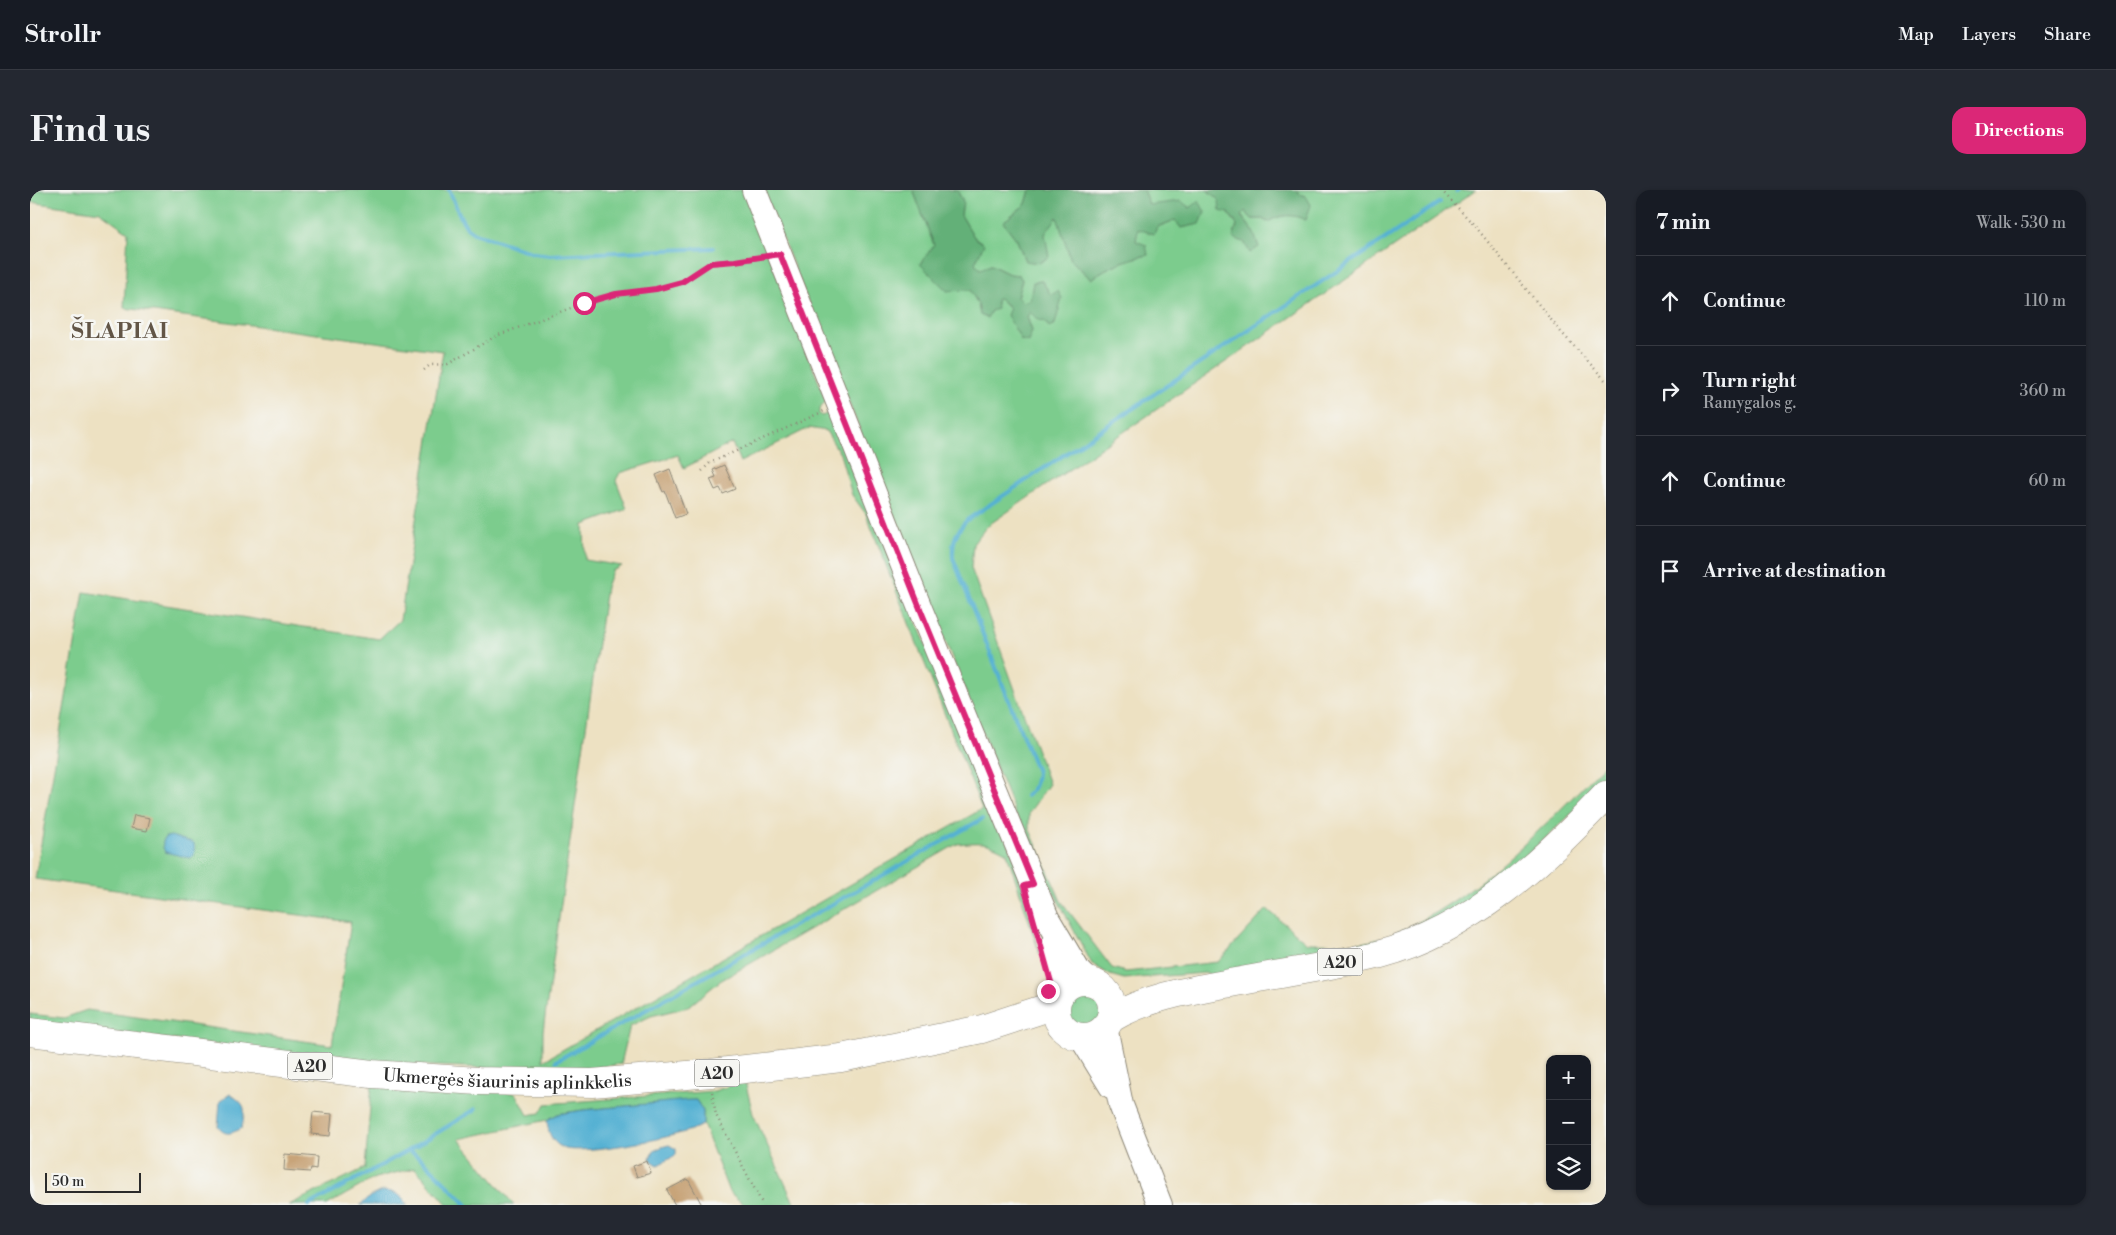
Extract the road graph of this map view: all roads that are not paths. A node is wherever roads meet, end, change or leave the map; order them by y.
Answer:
1 (754, 190) edge
2 (1606, 795) edge
3 (1048, 918) junction
4 (1097, 986) junction
5 (1061, 994) junction
6 (1170, 994) junction
7 (1089, 1027) junction
8 (982, 1029) junction
9 (30, 1032) edge
10 (1160, 1205) edge

1 - 3 main road
2 - 6 highway, Ukmergės šiaurinis aplinkkelis / A20
3 - 4 main road
3 - 5 main road
4 - 5 highway, A20
4 - 6 highway, Ukmergės šiaurinis aplinkkelis / A20
4 - 7 highway
5 - 7 highway
5 - 8 highway, Ukmergės šiaurinis aplinkkelis / A20
6 - 7 highway, Ukmergės šiaurinis aplinkkelis / A20
7 - 8 highway, Ukmergės šiaurinis aplinkkelis / A20
7 - 10 main road
8 - 9 highway, Ukmergės šiaurinis aplinkkelis / A20

